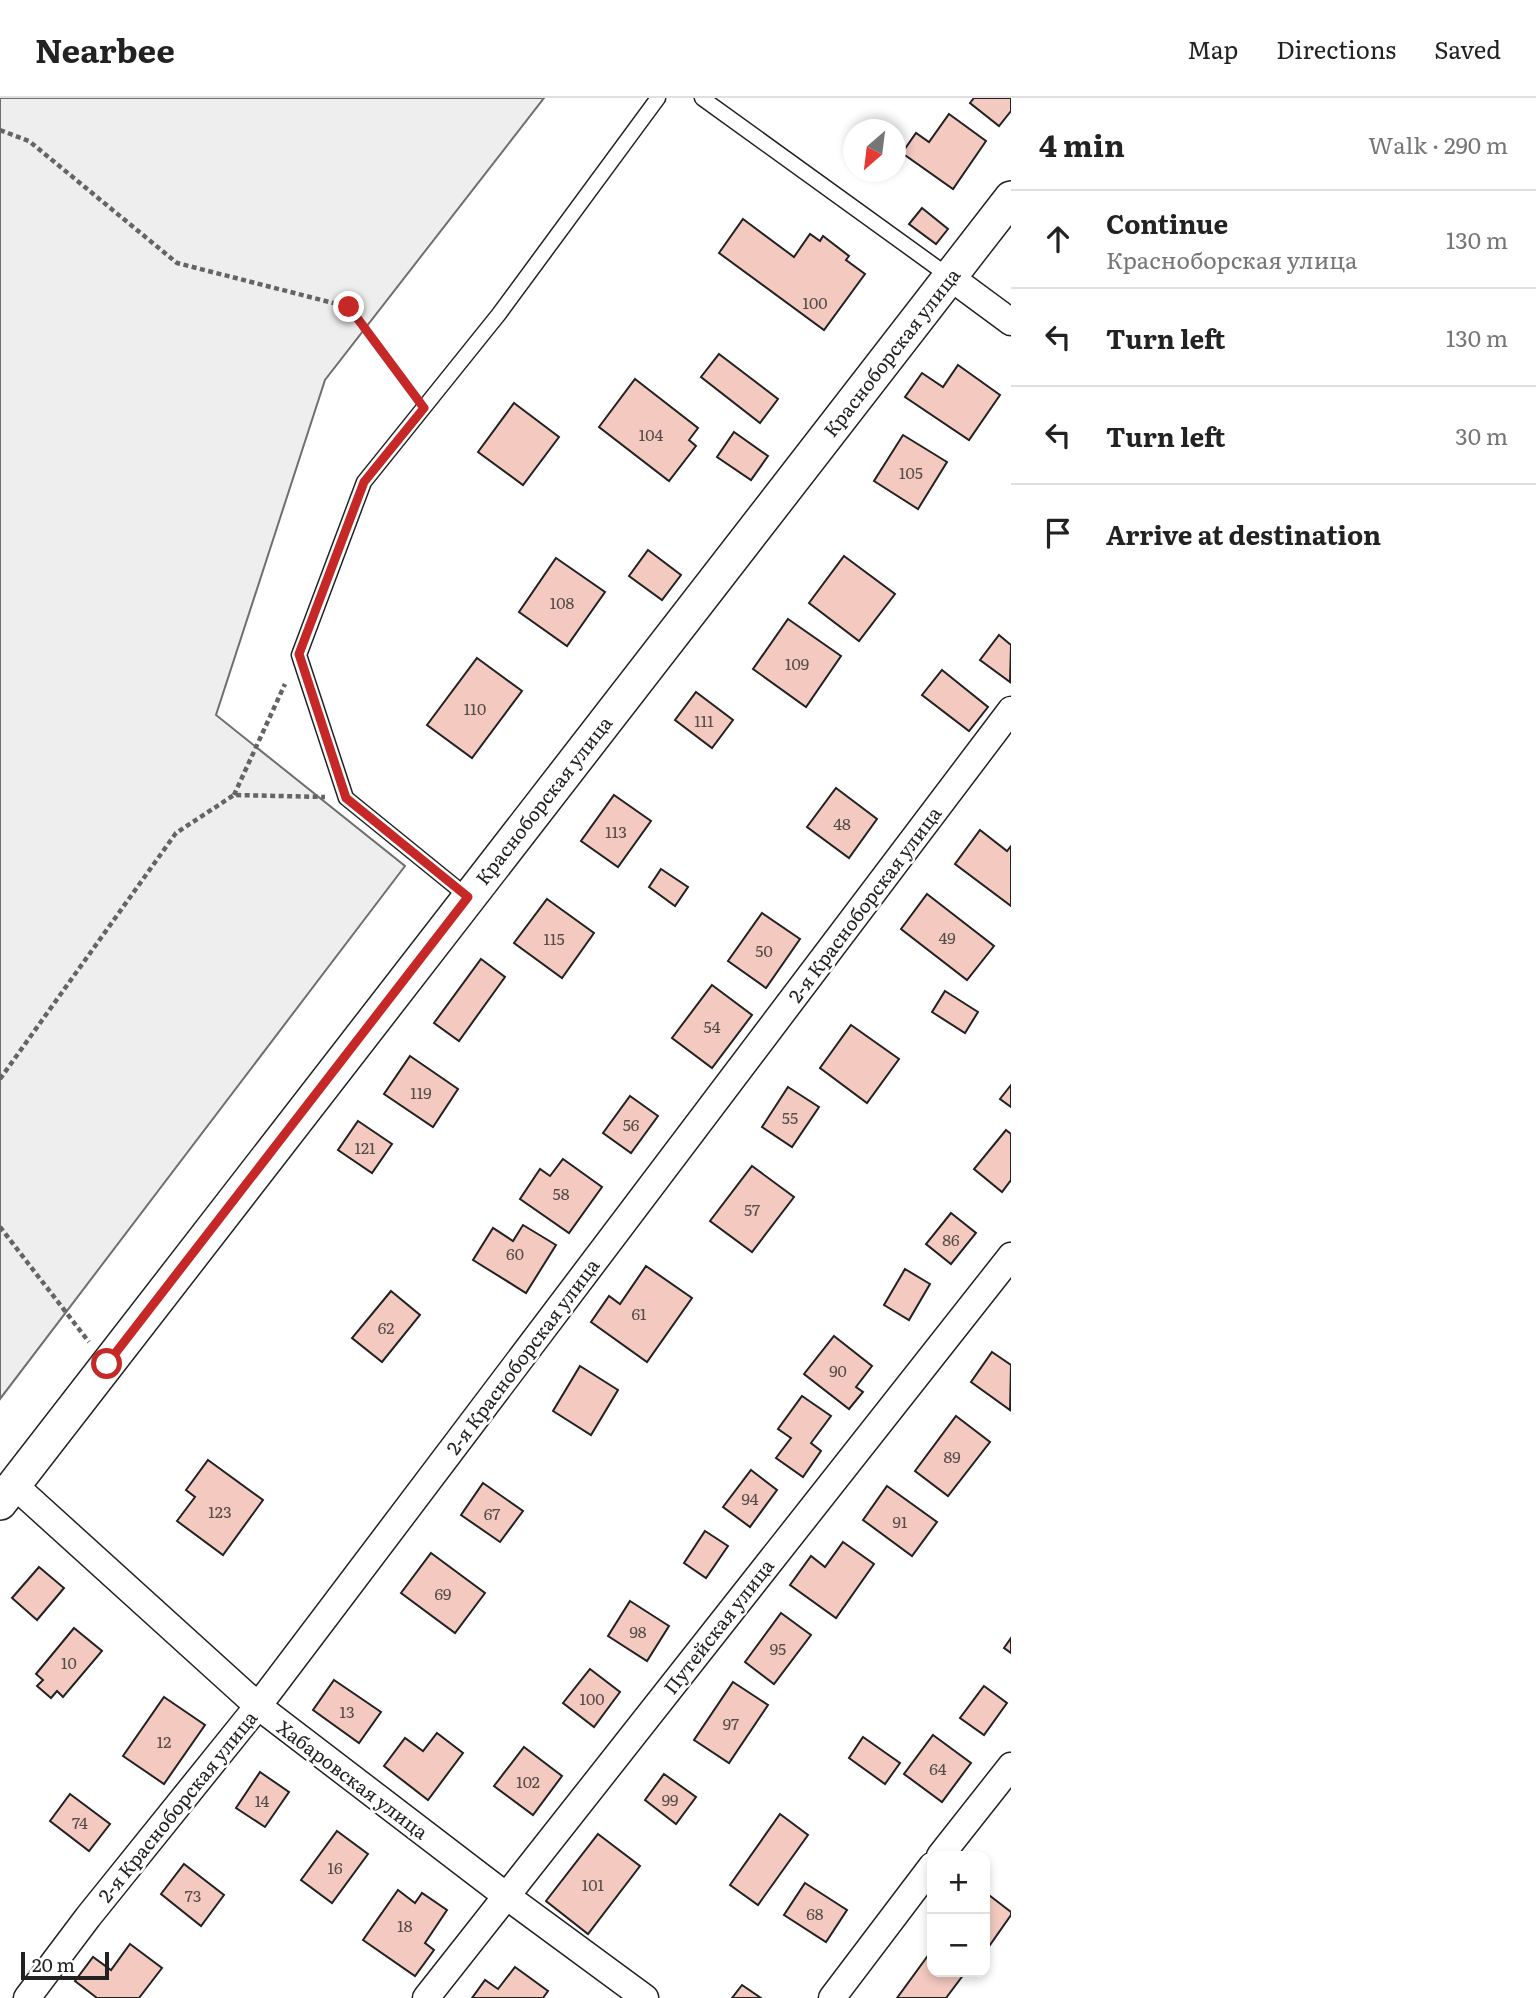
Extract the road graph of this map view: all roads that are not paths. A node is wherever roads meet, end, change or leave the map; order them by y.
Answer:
1 (658, 98) edge
2 (702, 98) edge
3 (1011, 198) edge
4 (950, 276) junction
5 (1011, 322) edge
6 (1011, 710) edge
7 (468, 897) junction
8 (1011, 1255) edge
9 (7, 1494) edge
10 (258, 1706) junction
11 (1011, 1766) edge
12 (944, 1851) edge
13 (927, 1874) edge
14 (506, 1895) junction
15 (27, 1998) edge
16 (426, 1998) edge
17 (645, 1998) edge
18 (832, 1998) edge

1 - 7 lane
2 - 4 lane
3 - 4 street, Красноборская улица
4 - 5 street
4 - 7 street, Красноборская улица
6 - 10 street, 2-я Красноборская улица
7 - 9 street, Красноборская улица
8 - 14 street, Путейская улица
9 - 10 street, Хабаровская улица
10 - 14 street, Хабаровская улица
10 - 15 street, 2-я Красноборская улица
11 - 12 street
13 - 18 street
14 - 16 street, Путейская улица
14 - 17 street, Хабаровская улица

